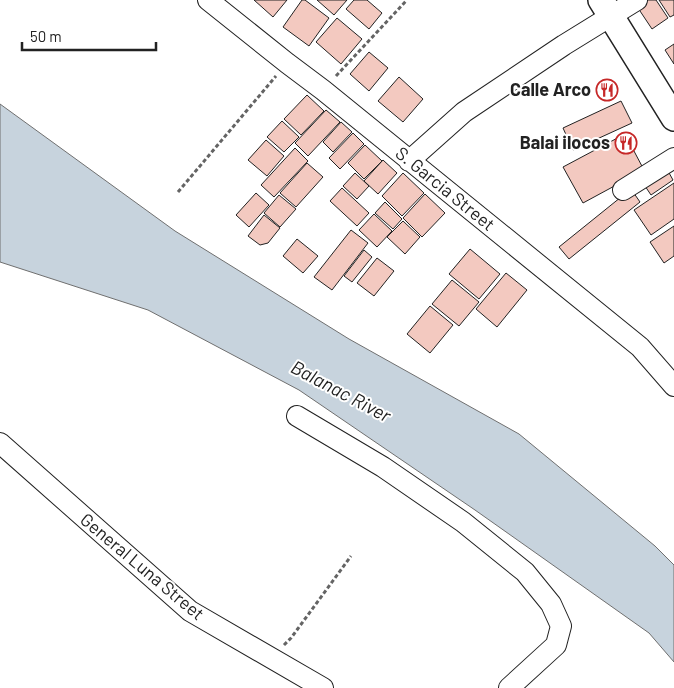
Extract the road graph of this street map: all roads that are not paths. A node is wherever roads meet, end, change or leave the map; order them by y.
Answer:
1 (208, 0) edge
2 (637, 0) edge
3 (606, 8) edge
4 (674, 118) edge
5 (674, 158) edge
6 (409, 161) junction
7 (623, 190) dead end
8 (674, 386) edge
9 (297, 416) dead end
10 (0, 443) edge
11 (529, 680) edge
12 (310, 685) edge
13 (509, 688) edge

1 - 6 street, S. Garcia Street
2 - 3 street
3 - 4 main road
3 - 6 street
5 - 7 street
6 - 8 street, S. Garcia Street
9 - 11 street
10 - 12 street, General Luna Street
11 - 13 street

